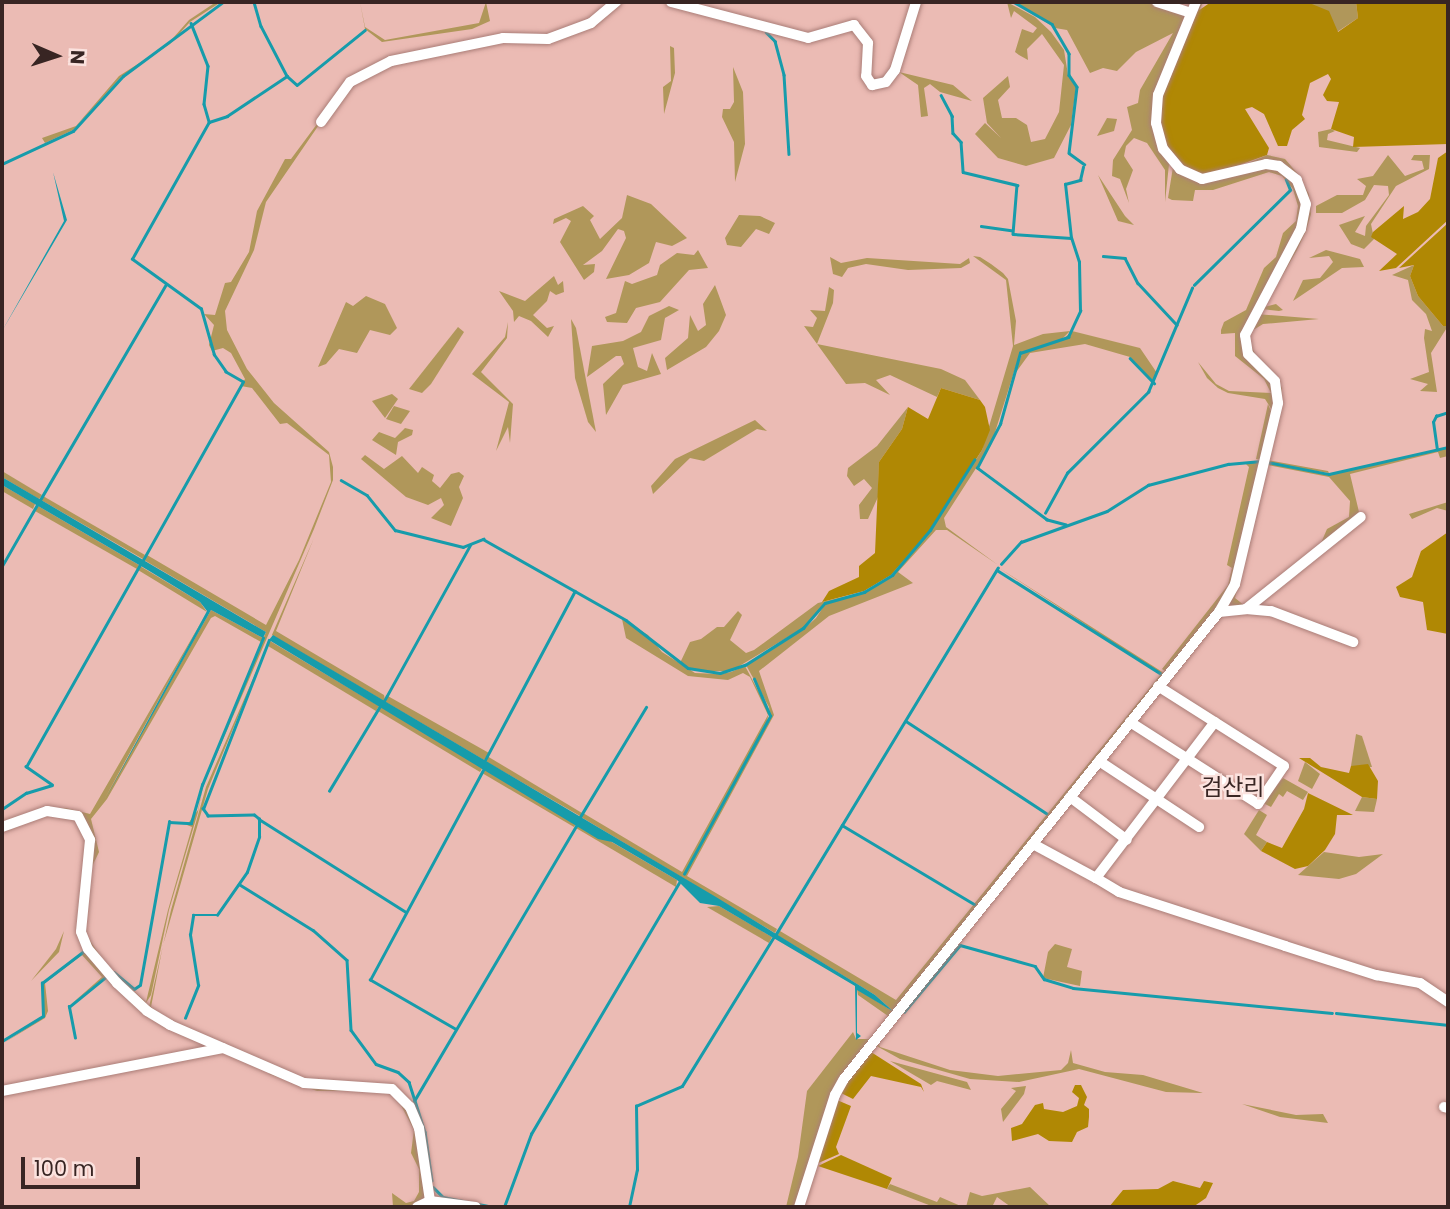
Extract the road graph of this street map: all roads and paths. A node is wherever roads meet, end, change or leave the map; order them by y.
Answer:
1 (615, 2) edge
2 (671, 2) edge
3 (916, 2) edge
4 (1157, 2) edge
5 (1196, 2) edge
6 (1190, 13) junction
7 (321, 122) dead end
8 (1361, 517) dead end
9 (1246, 609) junction
10 (1219, 612) junction
11 (1353, 642) dead end
12 (1158, 686) junction
13 (1130, 722) junction
14 (1215, 722) junction
15 (1099, 761) junction
16 (1188, 761) junction
17 (1070, 797) junction
18 (1158, 801) junction
19 (2, 827) edge
20 (1199, 827) dead end
21 (1127, 840) junction
22 (1033, 844) junction
23 (1096, 878) junction
24 (1448, 1002) edge
25 (223, 1048) junction
26 (2, 1091) edge
27 (430, 1201) junction
28 (417, 1207) edge
29 (476, 1207) edge
30 (799, 1207) edge

1 - 7 street
2 - 3 street
4 - 6 street
5 - 6 street
6 - 10 street
8 - 9 street
9 - 10 street
9 - 11 street
10 - 12 street
12 - 13 street
12 - 14 street
13 - 15 street
13 - 16 street
14 - 16 street
14 - 16 street
15 - 17 street
15 - 18 street
16 - 18 street
17 - 21 street
17 - 22 street
18 - 20 street
18 - 21 street
19 - 25 street
21 - 23 street
22 - 23 street
22 - 30 street
23 - 24 street
25 - 26 street
25 - 27 street
27 - 28 street
27 - 29 street

